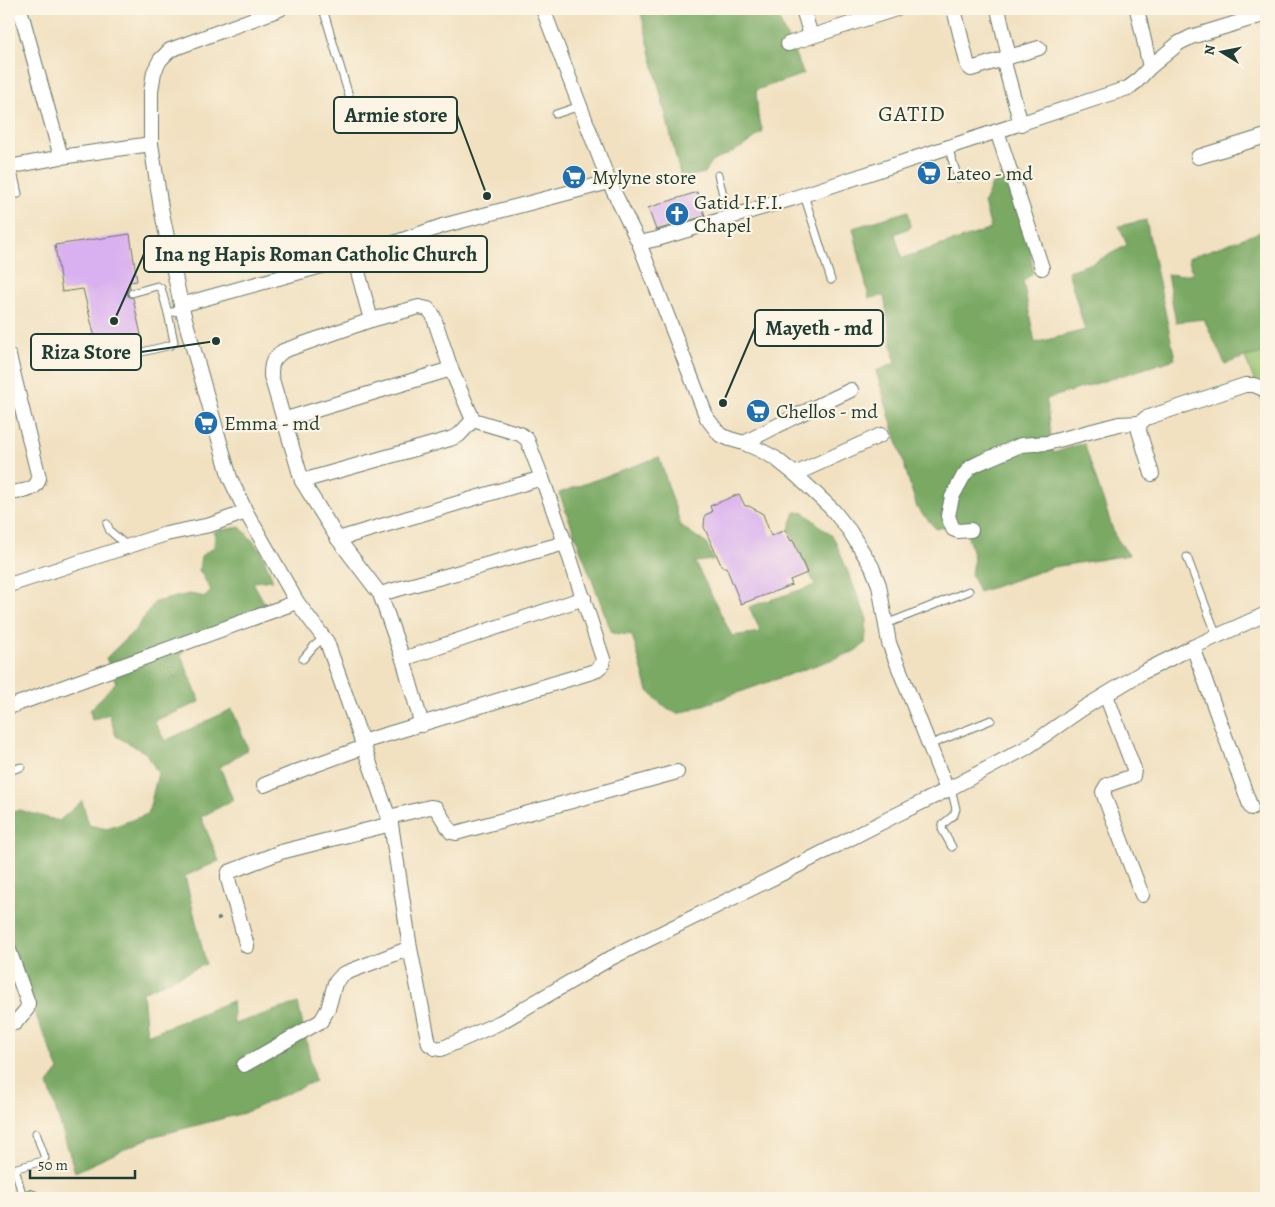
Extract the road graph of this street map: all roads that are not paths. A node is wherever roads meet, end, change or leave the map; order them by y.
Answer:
1 (20, 9) edge
2 (280, 9) edge
3 (323, 9) edge
4 (543, 9) edge
5 (802, 9) edge
6 (896, 9) edge
7 (954, 9) edge
8 (998, 9) edge
9 (1136, 9) edge
10 (872, 12) edge
11 (1266, 14) edge
12 (811, 36) junction
13 (788, 44) dead end
14 (1038, 48) dead end
15 (1006, 58) junction
16 (1150, 67) junction
17 (349, 96) dead end
18 (580, 106) junction
19 (556, 114) dead end
20 (1021, 124) junction
21 (997, 131) junction
22 (1266, 136) edge
23 (151, 144) junction
24 (948, 147) junction
25 (61, 157) junction
26 (1198, 157) dead end
27 (10, 167) edge
28 (718, 175) dead end
29 (958, 178) dead end
30 (609, 182) junction
31 (18, 194) dead end
32 (804, 195) junction
33 (729, 218) junction
34 (639, 243) junction
35 (354, 257) junction
36 (1042, 268) dead end
37 (831, 280) dead end
38 (132, 293) dead end
39 (182, 307) junction
40 (168, 313) junction
41 (372, 320) junction
42 (9, 356) edge
43 (109, 360) dead end
44 (451, 369) junction
45 (851, 390) dead end
46 (1266, 390) edge
47 (283, 420) junction
48 (473, 420) junction
49 (1140, 423) junction
50 (881, 435) dead end
51 (744, 443) junction
52 (795, 474) junction
53 (1152, 474) dead end
54 (542, 478) junction
55 (302, 481) junction
56 (9, 493) edge
57 (246, 512) junction
58 (107, 524) dead end
59 (971, 530) dead end
60 (338, 539) junction
61 (565, 542) junction
62 (127, 546) junction
63 (1187, 557) dead end
64 (9, 585) edge
65 (969, 591) dead end
66 (380, 594) junction
67 (584, 598) junction
68 (297, 602) junction
69 (1266, 614) edge
70 (886, 624) junction
71 (1218, 636) junction
72 (324, 638) junction
73 (1193, 647) junction
74 (303, 659) dead end
75 (402, 659) junction
76 (1106, 695) junction
77 (9, 706) edge
78 (991, 720) dead end
79 (422, 724) junction
80 (363, 745) junction
81 (929, 745) junction
82 (21, 767) dead end
83 (9, 771) edge
84 (677, 772) dead end
85 (264, 785) dead end
86 (949, 789) junction
87 (1251, 808) dead end
88 (390, 820) junction
89 (952, 847) dead end
90 (1142, 895) dead end
91 (247, 946) dead end
92 (410, 948) junction
93 (9, 950) edge
94 (15, 1023) dead end
95 (244, 1065) dead end
96 (36, 1133) dead end
97 (24, 1198) edge
98 (32, 1198) edge

1 - 25 street
2 - 23 street
3 - 17 lane
4 - 18 street
5 - 12 street
6 - 10 street
7 - 15 street
8 - 15 street
9 - 16 street
10 - 12 street
11 - 16 street
12 - 13 street
14 - 15 street
15 - 20 street
16 - 20 street
18 - 19 lane
18 - 30 street
20 - 21 street
21 - 24 street
21 - 36 street
22 - 26 street
23 - 25 street
23 - 39 street
24 - 29 lane
24 - 32 street
25 - 27 street
27 - 31 lane
28 - 33 lane
30 - 34 street
30 - 35 street
32 - 33 street
32 - 37 lane
33 - 34 street
34 - 51 street
35 - 39 street
35 - 41 street
38 - 40 lane
39 - 40 lane
39 - 57 street
40 - 43 lane
41 - 44 street
41 - 47 street
42 - 56 street
44 - 47 street
44 - 48 street
45 - 51 street
46 - 49 street
47 - 55 street
48 - 54 street
48 - 55 street
49 - 53 street
49 - 59 street
50 - 52 street
51 - 52 street
52 - 70 street
54 - 60 street
54 - 61 street
55 - 60 street
57 - 62 street
57 - 68 street
58 - 62 lane
60 - 66 street
61 - 66 street
61 - 67 street
62 - 64 street
63 - 71 lane
65 - 70 lane
66 - 75 street
67 - 75 street
67 - 79 street
68 - 72 street
68 - 77 street
69 - 71 street
70 - 81 street
71 - 73 street
72 - 74 lane
72 - 80 street
73 - 76 street
73 - 87 street
75 - 79 street
76 - 86 street
76 - 90 street
78 - 81 lane
79 - 80 street
80 - 85 street
80 - 88 street
81 - 86 street
82 - 83 lane
84 - 88 street
86 - 89 lane
86 - 92 street
88 - 91 street
88 - 92 street
92 - 95 street
93 - 94 street
96 - 97 lane
97 - 98 street

